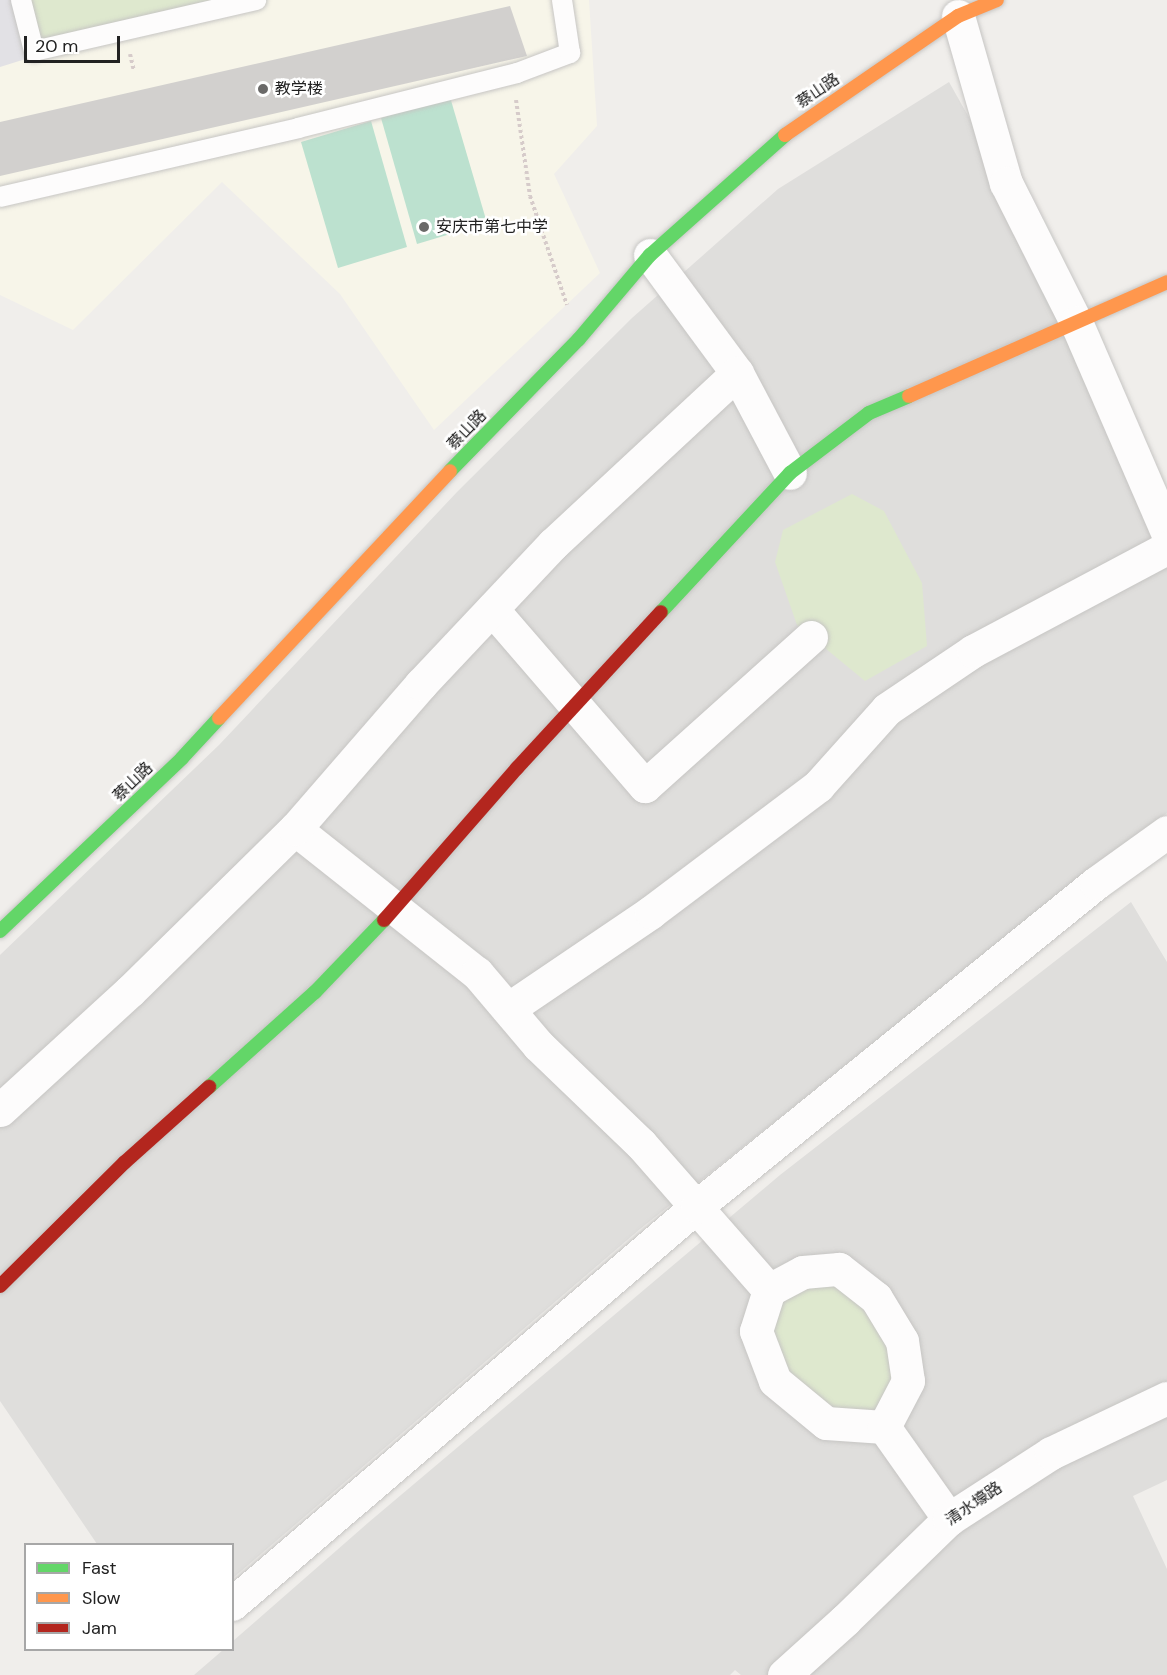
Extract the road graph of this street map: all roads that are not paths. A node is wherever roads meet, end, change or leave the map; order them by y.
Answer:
1 (21, 0) edge
2 (255, 0) edge
3 (561, 0) edge
4 (997, 0) edge
5 (958, 16) junction
6 (0, 197) edge
7 (650, 255) junction
8 (1167, 282) edge
9 (1077, 322) junction
10 (737, 373) junction
11 (790, 472) junction
12 (1167, 532) edge
13 (1167, 548) edge
14 (492, 609) junction
15 (811, 637) dead end
16 (576, 705) junction
17 (295, 829) junction
18 (1167, 832) edge
19 (395, 909) junction
20 (0, 931) edge
21 (508, 1009) junction
22 (0, 1110) edge
23 (697, 1206) junction
24 (0, 1286) edge
25 (769, 1290) junction
26 (1167, 1398) edge
27 (884, 1426) junction
28 (949, 1519) junction
29 (234, 1602) edge
30 (784, 1675) edge

1 - 2 lane
3 - 6 lane
4 - 5 street, 蔡山路
5 - 7 street, 蔡山路
5 - 9 street
7 - 10 street
7 - 20 street, 蔡山路
8 - 9 street
9 - 11 street
9 - 12 street
10 - 11 street
10 - 14 street
11 - 16 street
13 - 21 street
14 - 16 street
14 - 17 street
15 - 16 street
16 - 19 street
17 - 19 street
17 - 22 street
18 - 23 street
19 - 21 street
19 - 24 street
21 - 23 street
23 - 25 street
23 - 29 street
25 - 27 street
25 - 27 street
26 - 28 street, 清水壕路
27 - 28 street
28 - 30 street, 清水壕路

